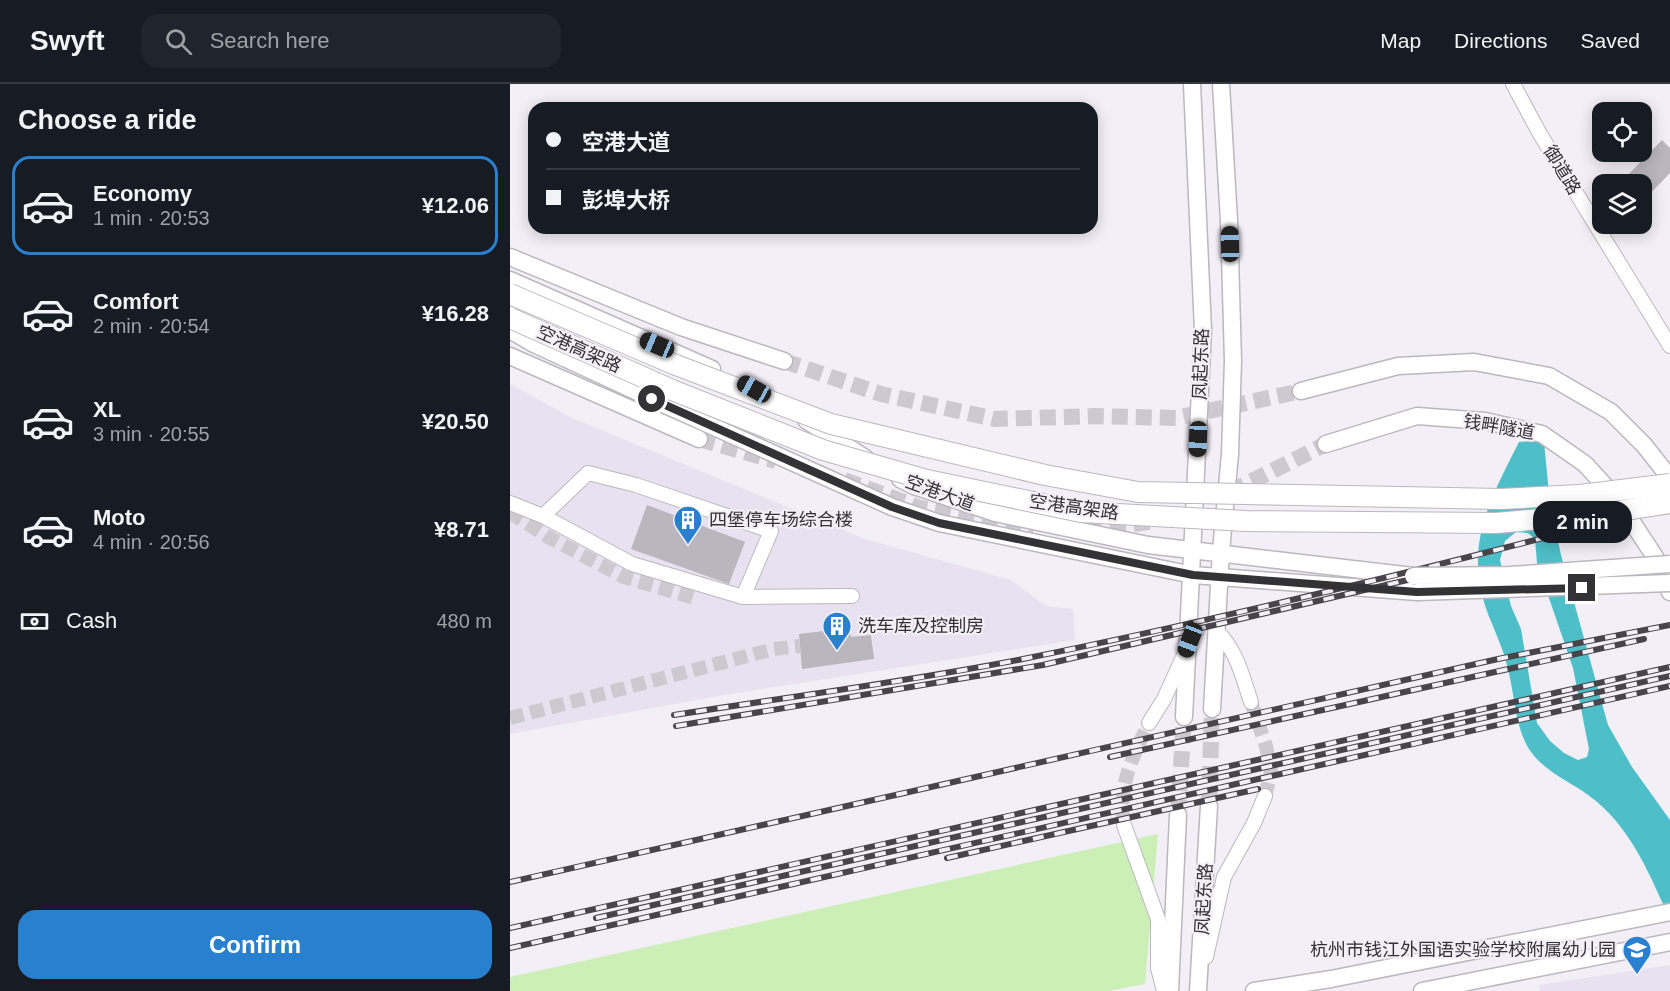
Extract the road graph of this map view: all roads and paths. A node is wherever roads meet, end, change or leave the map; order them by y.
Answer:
1 (1192, 84) edge
2 (1221, 84) edge
3 (1513, 84) edge
4 (510, 257) edge
5 (510, 280) edge
6 (510, 294) edge
7 (510, 318) edge
8 (510, 330) edge
9 (1670, 346) edge
10 (510, 356) edge
11 (784, 361) tunnel mouth
12 (1301, 392) tunnel mouth
13 (699, 439) tunnel mouth
14 (1326, 444) tunnel mouth
15 (1670, 478) edge
16 (1670, 484) edge
17 (510, 503) edge
18 (1670, 503) edge
19 (543, 516) junction
20 (1194, 549) junction
21 (1221, 551) junction
22 (1670, 564) edge
23 (1193, 575) junction
24 (1220, 577) junction
25 (1670, 583) edge
26 (1415, 584) junction
27 (1670, 592) edge
28 (743, 597) junction
29 (852, 597) dead end
30 (1216, 630) junction
31 (1190, 640) junction
32 (1251, 702) tunnel mouth
33 (1212, 709) tunnel mouth
34 (1184, 717) tunnel mouth
35 (1149, 723) tunnel mouth
36 (1265, 796) tunnel mouth
37 (1209, 806) tunnel mouth
38 (1178, 815) tunnel mouth
39 (1124, 825) tunnel mouth
40 (1663, 913) edge
41 (1669, 942) edge
42 (1164, 991) edge
43 (1170, 991) edge
44 (1199, 991) edge
45 (1254, 991) edge
46 (1422, 991) edge

1 - 20 main road, 凤起东路
2 - 21 main road, 凤起东路
3 - 9 street, 御道路
4 - 11 main road
5 - 20 main road, 空港大道
6 - 16 highway, 空港高架路, bridge
7 - 18 highway, 空港高架路, bridge
8 - 23 main road, 空港大道
10 - 13 main road
12 - 15 main road
14 - 27 main road, 钱畔隧道
17 - 19 street
19 - 28 street
19 - 28 street
20 - 21 main road, 空港大道
20 - 23 main road, 凤起东路
21 - 24 main road, 凤起东路
21 - 26 main road, 空港大道
22 - 26 main road, bridge
23 - 24 main road, 空港大道
23 - 31 main road, 凤起东路
24 - 26 main road, 空港大道
24 - 30 main road, 凤起东路
25 - 26 main road, bridge
28 - 29 street
30 - 32 street
30 - 33 main road, 凤起东路
31 - 34 main road, 凤起东路
31 - 35 street
36 - 44 street
37 - 44 main road, 凤起东路
38 - 43 main road, 凤起东路
39 - 42 street
40 - 45 main road
41 - 46 main road

